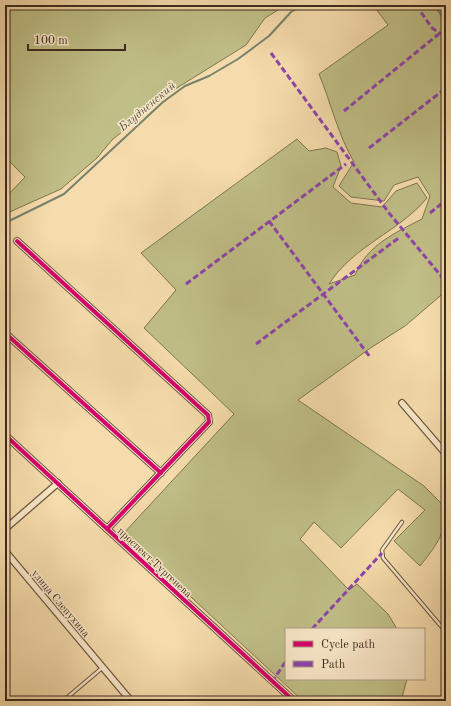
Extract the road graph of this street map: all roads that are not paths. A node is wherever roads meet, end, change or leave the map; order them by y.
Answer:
1 (17, 242) dead end
2 (5, 333) edge
3 (402, 403) dead end
4 (5, 435) edge
5 (446, 454) edge
6 (161, 473) junction
7 (58, 483) junction
8 (402, 522) dead end
9 (5, 529) edge
10 (107, 530) junction
11 (5, 551) edge
12 (446, 632) edge
13 (102, 668) junction
14 (63, 701) edge
15 (131, 701) edge
16 (294, 701) edge

1 - 6 street
2 - 6 street
3 - 5 street
4 - 7 street, проспект Тургенева
6 - 10 street
7 - 9 street
7 - 10 street, проспект Тургенева
8 - 12 lane
10 - 16 street, проспект Тургенева
11 - 13 street, улица Слепухина
13 - 14 lane
13 - 15 street, улица Слепухина

